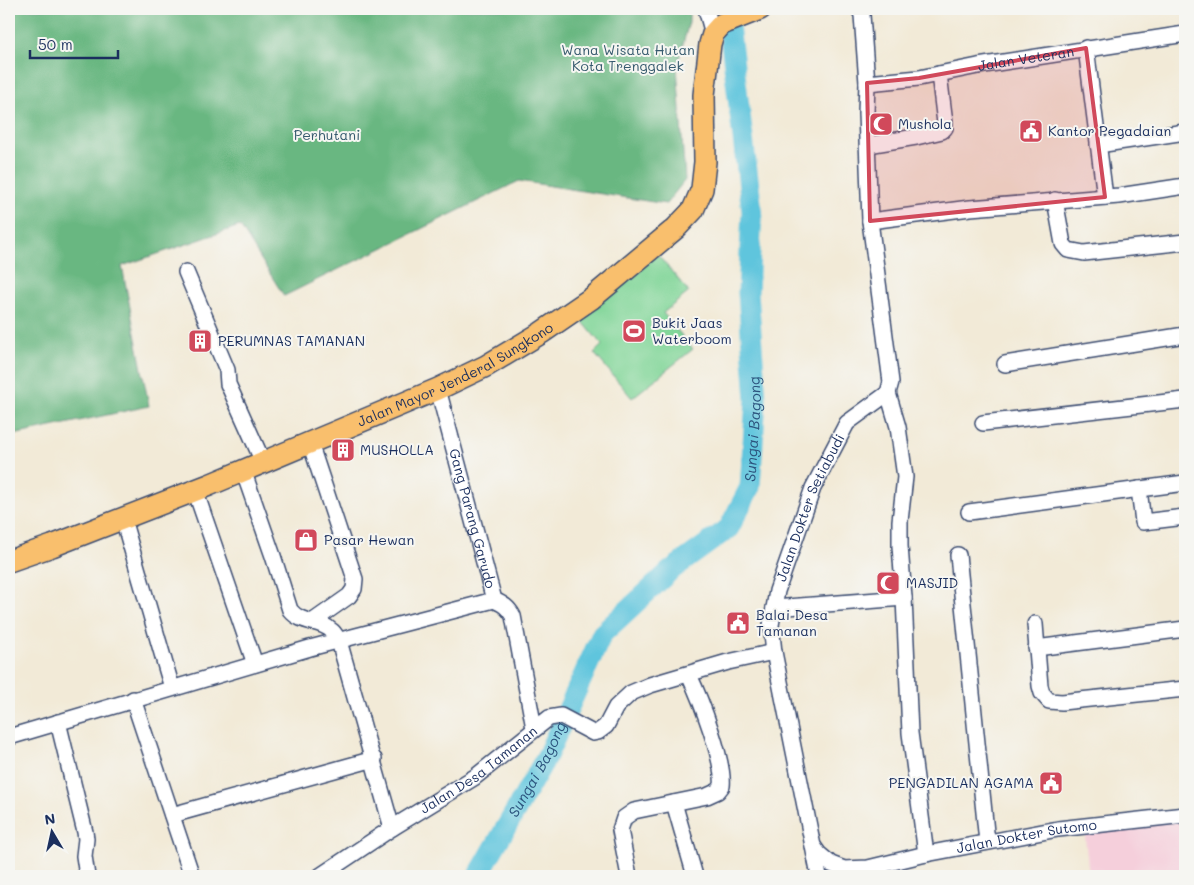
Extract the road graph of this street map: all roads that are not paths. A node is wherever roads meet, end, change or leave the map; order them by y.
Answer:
1 (706, 9) edge
2 (760, 9) edge
3 (859, 9) edge
4 (718, 29) junction
5 (1185, 34) edge
6 (1086, 48) junction
7 (939, 74) junction
8 (867, 83) junction
9 (1185, 132) edge
10 (868, 145) junction
11 (1098, 145) junction
12 (1185, 186) edge
13 (1105, 197) junction
14 (1055, 200) junction
15 (870, 221) junction
16 (1185, 242) edge
17 (186, 272) dead end
18 (1185, 335) edge
19 (1004, 364) dead end
20 (438, 389) junction
21 (888, 393) junction
22 (1185, 400) edge
23 (983, 422) dead end
24 (310, 443) junction
25 (263, 462) junction
26 (243, 470) junction
27 (1185, 483) edge
28 (1139, 489) junction
29 (195, 490) junction
30 (969, 512) dead end
31 (1185, 517) edge
32 (123, 519) junction
33 (958, 556) dead end
34 (9, 561) edge
35 (904, 598) junction
36 (494, 600) junction
37 (774, 608) junction
38 (312, 622) junction
39 (1035, 624) dead end
40 (1185, 630) edge
41 (339, 641) junction
42 (1036, 648) junction
43 (774, 652) junction
44 (256, 664) junction
45 (689, 675) junction
46 (172, 688) junction
47 (1185, 689) edge
48 (133, 699) junction
49 (58, 722) junction
50 (534, 728) junction
51 (9, 737) edge
52 (374, 759) junction
53 (674, 803) junction
54 (172, 815) junction
55 (1185, 815) edge
56 (392, 828) junction
57 (986, 842) junction
58 (814, 847) junction
59 (926, 854) junction
60 (862, 872) edge
61 (86, 876) edge
62 (192, 876) edge
63 (320, 876) edge
64 (629, 876) edge
65 (694, 876) edge
66 (819, 876) edge

1 - 4 street
2 - 4 highway
3 - 8 street
4 - 20 highway, Jalan Mayor Jenderal Sungkono
5 - 6 street, Jalan Veteran
6 - 7 street, Jalan Veteran
6 - 11 street
7 - 8 street, Jalan Veteran
7 - 10 street
8 - 10 street
9 - 11 street
10 - 15 street
11 - 13 street
12 - 13 street
13 - 14 street
14 - 15 street
14 - 16 street
15 - 21 street
17 - 25 street
18 - 19 street
20 - 24 highway, Jalan Mayor Jenderal Sungkono
20 - 36 street, Gang Parang Garudo
21 - 35 street
21 - 37 street, Jalan Dokter Setiabudi
22 - 23 street
24 - 25 highway, Jalan Mayor Jenderal Sungkono
24 - 38 street
25 - 26 highway, Jalan Mayor Jenderal Sungkono
26 - 29 highway, Jalan Mayor Jenderal Sungkono
26 - 38 street
27 - 28 street
28 - 30 street
28 - 31 street
29 - 32 highway, Jalan Mayor Jenderal Sungkono
29 - 44 street
32 - 34 highway, Jalan Mayor Jenderal Sungkono
32 - 46 street
33 - 57 street
35 - 37 street
35 - 59 street
36 - 41 street
36 - 50 street, Gang Parang Garudo
37 - 43 street, Jalan Dokter Setiabudi
38 - 41 street
39 - 42 street
40 - 42 street
41 - 44 street
41 - 52 street
42 - 47 street
43 - 45 street, Jalan Desa Tamanan
43 - 58 street, Jalan Dokter Setiabudi
44 - 46 street
45 - 50 street, Jalan Desa Tamanan
45 - 53 street
46 - 48 street
48 - 49 street
48 - 54 street
49 - 51 street
49 - 61 street
50 - 56 street, Jalan Desa Tamanan
52 - 54 street
52 - 56 street
53 - 64 street
53 - 65 street
54 - 62 street
55 - 57 street, Jalan Dokter Sutomo
56 - 63 street, Jalan Desa Tamanan
57 - 59 street, Jalan Dokter Sutomo
58 - 60 street, Jalan Dokter Sutomo
58 - 66 street, Jalan Dokter Setiabudi
59 - 60 street, Jalan Dokter Sutomo

